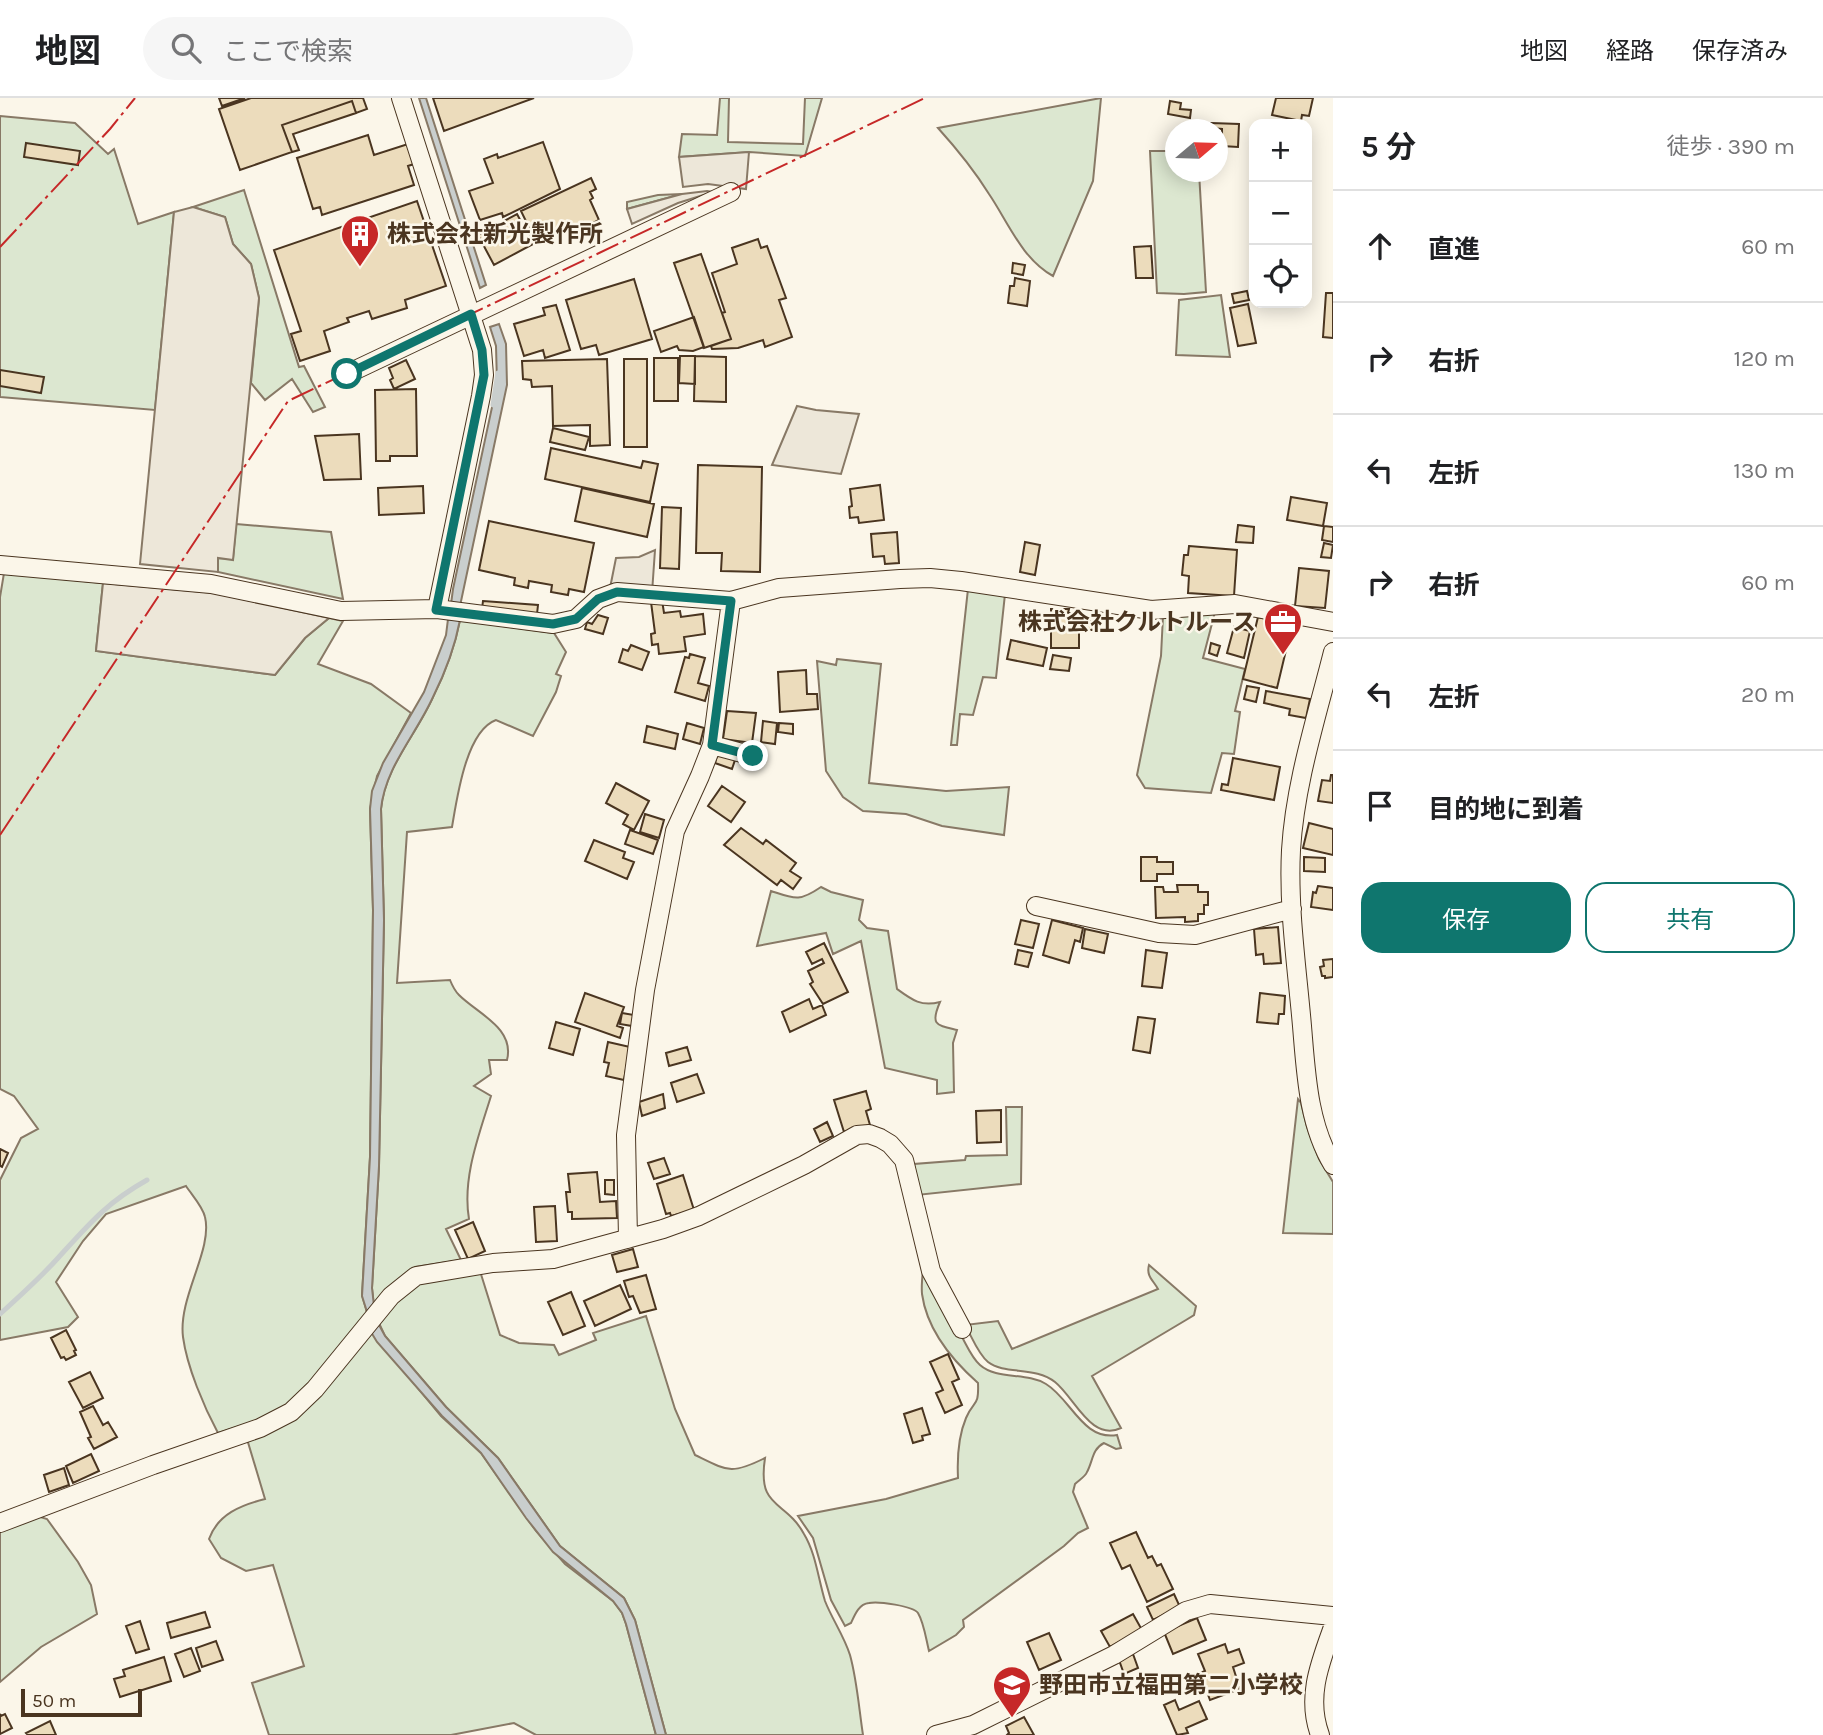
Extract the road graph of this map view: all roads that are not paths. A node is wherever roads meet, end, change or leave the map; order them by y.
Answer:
1 (401, 98) edge
2 (731, 192) dead end
3 (471, 314) junction
4 (347, 374) dead end
5 (0, 565) edge
6 (731, 601) junction
7 (436, 610) junction
8 (1333, 622) edge
9 (1333, 652) edge
10 (712, 745) junction
11 (753, 756) dead end
12 (1036, 906) dead end
13 (1292, 909) junction
14 (1333, 1165) edge
15 (628, 1239) junction
16 (962, 1329) dead end
17 (0, 1523) edge
18 (1333, 1616) edge
19 (1333, 1627) edge
20 (936, 1735) edge
21 (1320, 1735) edge

1 - 3 street
2 - 3 street
3 - 4 street
3 - 7 street
5 - 7 street
6 - 7 street
6 - 8 street
6 - 10 street
9 - 13 street
10 - 11 street
10 - 15 street
12 - 13 street
13 - 14 street
15 - 16 street
15 - 17 street
18 - 20 street
19 - 21 street

